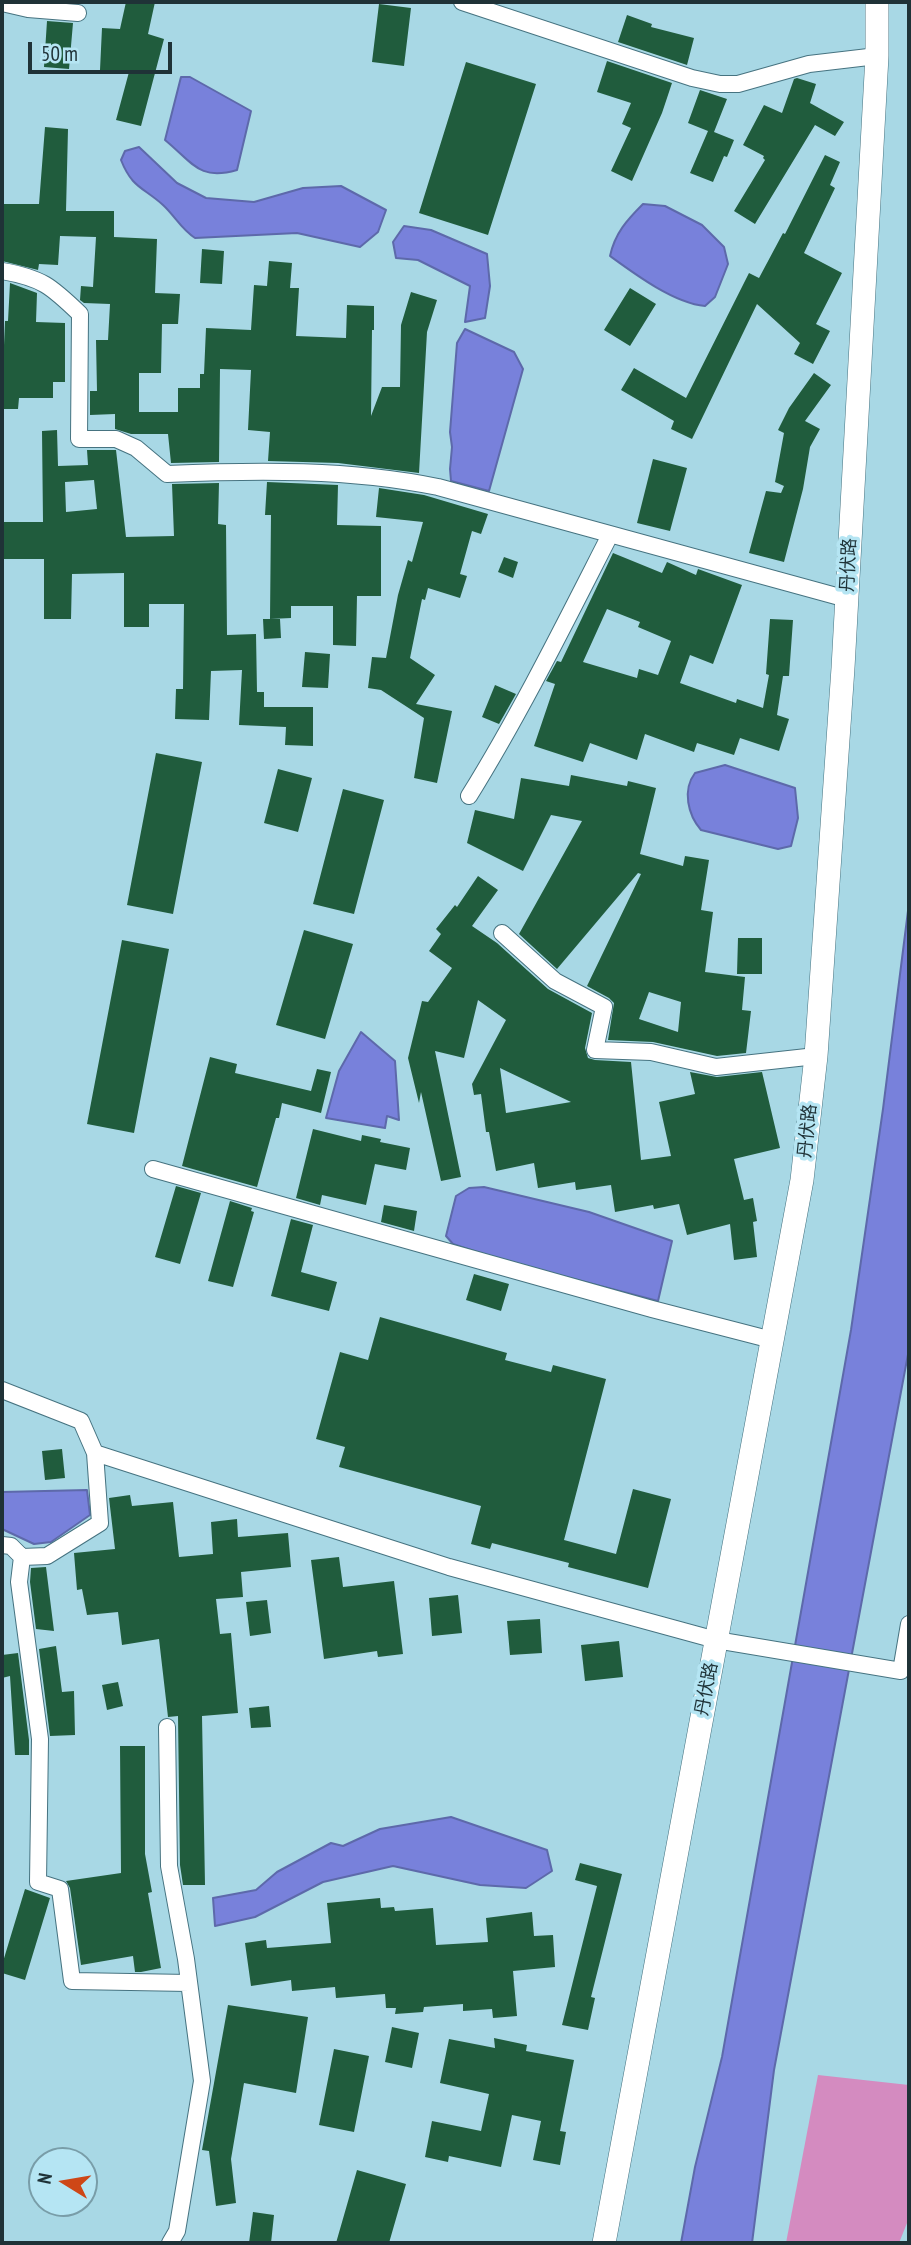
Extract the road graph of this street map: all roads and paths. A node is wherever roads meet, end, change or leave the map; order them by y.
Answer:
1 (462, 2) edge
2 (877, 2) edge
3 (2, 3) edge
4 (78, 13) dead end
5 (877, 56) junction
6 (2, 271) edge
7 (610, 535) junction
8 (847, 599) junction
9 (469, 796) dead end
10 (502, 933) dead end
11 (816, 1056) junction
12 (153, 1169) dead end
13 (772, 1340) junction
14 (2, 1391) edge
15 (95, 1453) junction
16 (2, 1545) edge
17 (22, 1556) junction
18 (909, 1624) edge
19 (716, 1640) junction
20 (167, 1727) dead end
21 (189, 1983) junction
22 (170, 2243) edge
23 (604, 2243) edge

1 - 5 street
2 - 5 main road, 丹伏路
3 - 4 street
5 - 8 main road, 丹伏路
6 - 7 street
7 - 8 street
7 - 9 street
8 - 11 main road, 丹伏路
10 - 11 street
11 - 13 main road, 丹伏路
12 - 13 street
13 - 19 main road, 丹伏路
14 - 15 street
15 - 17 street
15 - 19 street
16 - 17 street
17 - 21 street
18 - 19 street
19 - 23 main road, 丹伏路
20 - 21 street
21 - 22 street

